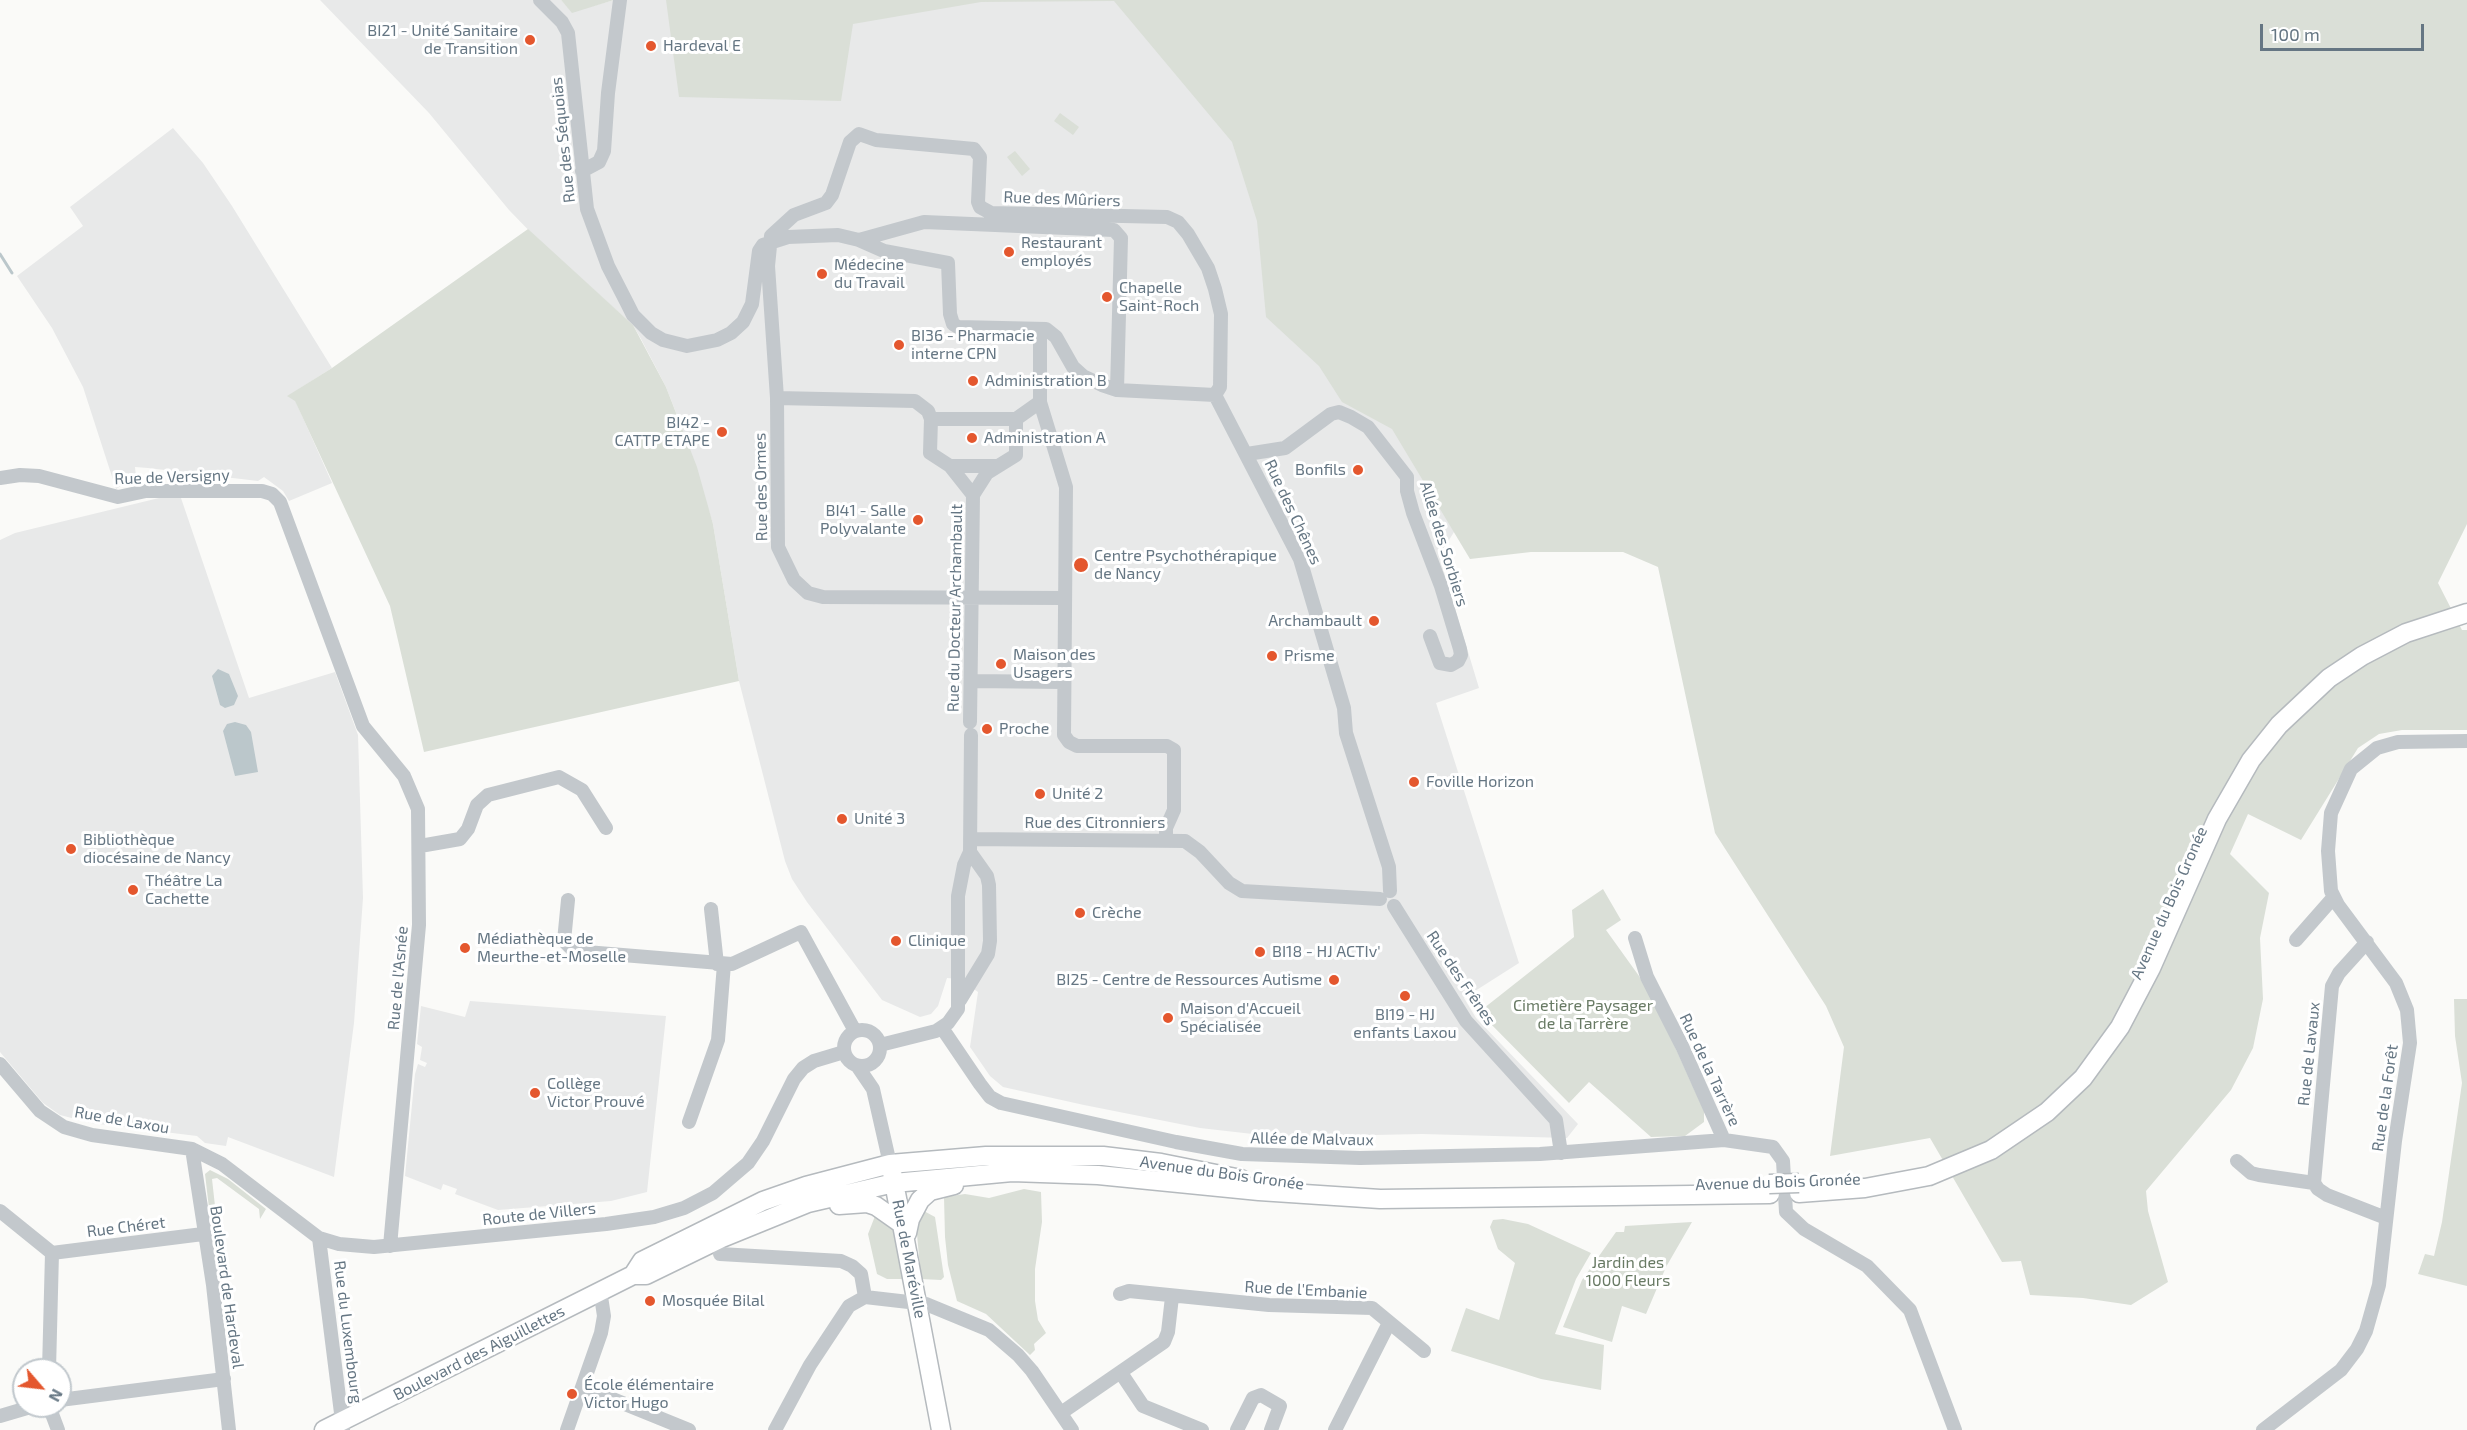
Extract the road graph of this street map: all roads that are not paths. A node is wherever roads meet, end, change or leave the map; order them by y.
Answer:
1 (540, 0) edge
2 (620, 0) edge
3 (582, 171) junction
4 (860, 240) junction
5 (771, 243) junction
6 (1040, 329) junction
7 (1118, 390) junction
8 (1215, 395) junction
9 (777, 398) junction
10 (1042, 408) junction
11 (931, 419) junction
12 (1016, 419) junction
13 (1247, 454) junction
14 (950, 466) junction
15 (996, 466) junction
16 (0, 478) edge
17 (973, 495) junction
18 (1065, 598) junction
19 (972, 599) junction
20 (2467, 604) edge
21 (2467, 613) edge
22 (1430, 636) dead end
23 (972, 681) junction
24 (1064, 682) junction
25 (365, 731) joint
26 (2467, 741) edge
27 (606, 828) dead end
28 (1166, 840) junction
29 (970, 845) junction
30 (420, 846) junction
31 (1385, 895) junction
32 (2333, 898) junction
33 (568, 900) dead end
34 (1394, 906) joint
35 (711, 909) dead end
36 (1635, 938) dead end
37 (2296, 940) dead end
38 (2367, 942) junction
39 (720, 964) junction
40 (960, 1000) junction
41 (942, 1028) junction
42 (855, 1031) junction
43 (880, 1046) junction
44 (844, 1052) junction
45 (876, 1061) junction
46 (0, 1064) edge
47 (858, 1067) junction
48 (873, 1089) junction
49 (689, 1122) dead end
50 (1724, 1140) junction
51 (192, 1149) junction
52 (1561, 1153) junction
53 (2236, 1161) dead end
54 (890, 1164) junction
55 (1098, 1175) junction
56 (894, 1183) junction
57 (2314, 1183) junction
58 (1799, 1188) junction
59 (1770, 1189) junction
60 (808, 1203) junction
61 (0, 1211) edge
62 (2386, 1218) junction
63 (904, 1231) junction
64 (203, 1234) junction
65 (319, 1238) junction
66 (390, 1246) junction
67 (52, 1253) junction
68 (720, 1254) dead end
69 (633, 1275) junction
70 (600, 1290) junction
71 (1120, 1294) dead end
72 (865, 1297) junction
73 (1172, 1297) junction
74 (917, 1302) junction
75 (1389, 1323) junction
76 (1425, 1351) dead end
77 (49, 1358) edge
78 (1121, 1373) junction
79 (224, 1379) junction
80 (583, 1387) junction
81 (72, 1398) edge
82 (1060, 1413) junction
83 (343, 1426) edge
84 (229, 1430) edge
85 (324, 1430) edge
86 (567, 1430) edge
87 (689, 1430) edge
88 (775, 1430) edge
89 (941, 1430) edge
90 (1072, 1430) edge
91 (1203, 1430) edge
92 (1237, 1430) edge
93 (1271, 1430) edge
94 (1335, 1430) edge
95 (1955, 1430) edge
96 (2263, 1430) edge

1 - 3 street, Rue des Séquoias
2 - 3 street
3 - 5 street, Rue des Séquoias
4 - 5 street
4 - 6 street
4 - 7 street
5 - 8 street, Rue des Mûriers
5 - 9 street, Rue des Ormes
6 - 7 street
6 - 10 street
7 - 8 street
8 - 13 street, Rue des Chênes
9 - 11 street
9 - 19 street, Rue des Ormes
10 - 12 street
10 - 18 street
11 - 12 street
11 - 14 street
12 - 15 street
13 - 22 street, Allée des Sorbiers
13 - 31 street, Rue des Chênes
14 - 15 street
14 - 17 street
15 - 17 street
16 - 25 street, Rue de Versigny
17 - 19 street, Rue du Docteur Archambault
18 - 19 street, Rue des Ormes
18 - 24 street
19 - 23 street, Rue du Docteur Archambault
20 - 58 main road, Avenue du Bois Gronée
21 - 58 main road, Avenue du Bois Gronée
23 - 24 street
23 - 29 street, Rue du Docteur Archambault
24 - 28 street
25 - 30 street, Rue de l'Asnée
26 - 32 street, Rue de la Forêt
27 - 30 street
28 - 29 street, Rue des Citronniers
28 - 31 street, Rue des Citronniers
29 - 40 street, Rue du Docteur Archambault
29 - 40 street
30 - 66 street, Rue de l'Asnée
31 - 34 street, Rue des Chênes
32 - 37 street
32 - 38 street, Rue de la Forêt
33 - 39 street
34 - 52 street, Rue des Frênes
35 - 39 street
36 - 50 street, Rue de la Tarrère
38 - 57 street, Rue de Lavaux
38 - 62 street, Rue de la Forêt
39 - 42 street
39 - 49 street
40 - 41 street
41 - 43 street
41 - 52 street, Allée de Malvaux
42 - 43 street
42 - 44 street
43 - 45 street
44 - 47 street
44 - 66 street, Route de Villers
45 - 47 street
45 - 48 street, Rue de Maréville
46 - 51 street, Rue de Laxou
47 - 48 street, Rue de Maréville
48 - 54 street, Rue de Maréville
50 - 52 street, Allée de Malvaux
50 - 95 street, Rue de la Tarrère
51 - 64 street, Boulevard de Hardeval
51 - 65 street, Route de Villers
53 - 57 street
54 - 56 main road, Rue de Maréville
54 - 59 main road, Avenue du Bois Gronée
54 - 69 main road, Boulevard des Aiguillettes
55 - 56 main road, Avenue du Bois Gronée
55 - 59 main road, Avenue du Bois Gronée
55 - 63 main road
56 - 60 main road, Boulevard des Aiguillettes
56 - 63 main road, Rue de Maréville
57 - 62 street
58 - 59 main road, Avenue du Bois Gronée
60 - 63 main road
60 - 69 main road, Boulevard des Aiguillettes
61 - 67 street
62 - 96 street, Rue de la Forêt
63 - 74 main road, Rue de Maréville
64 - 67 street, Rue Chéret
64 - 79 street, Boulevard de Hardeval
65 - 66 street, Route de Villers
65 - 83 street, Rue du Luxembourg
67 - 77 street
68 - 72 street
69 - 70 main road, Boulevard des Aiguillettes
70 - 80 street
70 - 83 main road, Boulevard des Aiguillettes
71 - 73 street, Rue de l'Embanie
72 - 74 street
72 - 88 street
73 - 75 street, Rue de l'Embanie
73 - 78 street
74 - 82 street
74 - 89 main road, Rue de Maréville
75 - 76 street, Rue de l'Embanie
75 - 94 street
78 - 82 street
78 - 91 street
79 - 81 street
79 - 84 street, Boulevard de Hardeval
80 - 86 street
80 - 87 street
82 - 90 street
83 - 85 main road, Boulevard des Aiguillettes
92 - 93 street

